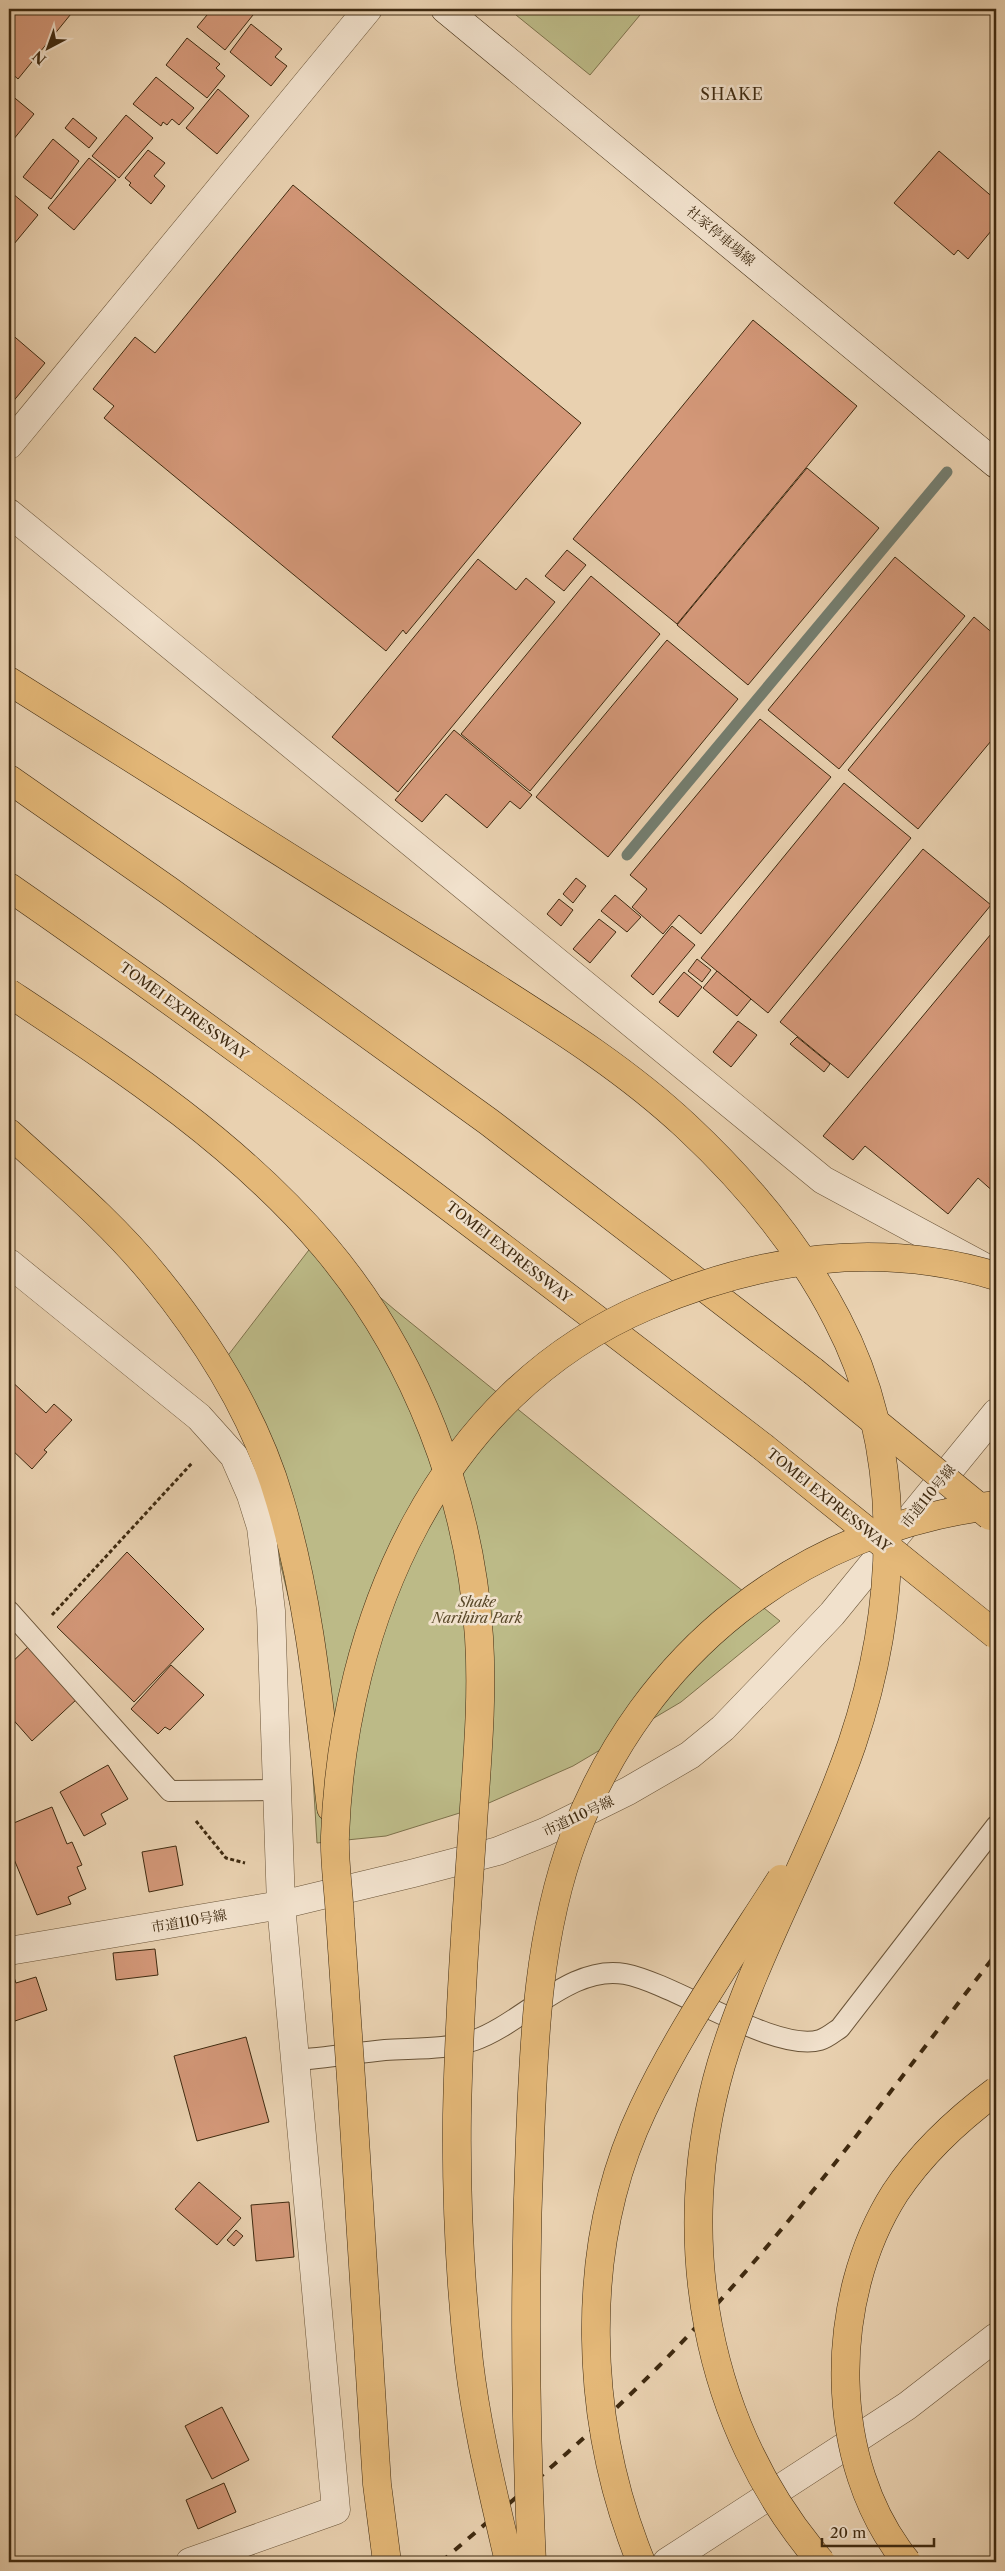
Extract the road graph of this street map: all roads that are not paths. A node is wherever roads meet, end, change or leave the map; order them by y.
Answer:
1 (368, 9) edge
2 (445, 9) edge
3 (9, 445) edge
4 (996, 464) edge
5 (9, 513) edge
6 (9, 681) edge
7 (9, 779) edge
8 (9, 887) edge
9 (9, 993) edge
10 (9, 1133) edge
11 (9, 1263) edge
12 (996, 1275) edge
13 (996, 1413) edge
14 (996, 1505) edge
15 (996, 1521) edge
16 (9, 1611) edge
17 (996, 1635) edge
18 (277, 1790) junction
19 (827, 1806) junction
20 (996, 1826) edge
21 (335, 1840) junction
22 (281, 1905) junction
23 (9, 1952) edge
24 (295, 2060) junction
25 (996, 2091) edge
26 (996, 2337) edge
27 (190, 2562) edge
28 (387, 2562) edge
29 (509, 2562) edge
30 (532, 2562) edge
31 (641, 2562) edge
32 (667, 2562) edge
33 (821, 2562) edge
34 (906, 2562) edge

1 - 3 street
2 - 4 street, 社家停車場線
5 - 12 street
6 - 19 highway, bridge
7 - 15 highway, bridge
8 - 17 highway, TOMEI EXPRESSWAY, bridge
9 - 29 highway, bridge
10 - 21 highway, bridge
11 - 18 street
12 - 21 highway, bridge
13 - 22 street, 市道110号線
14 - 30 highway, bridge
16 - 18 lane
18 - 22 street
19 - 31 highway, bridge
19 - 33 highway, bridge
20 - 24 lane
21 - 28 highway, bridge
22 - 23 street, 市道110号線
22 - 24 street
24 - 27 street
25 - 34 highway, bridge
26 - 32 street

